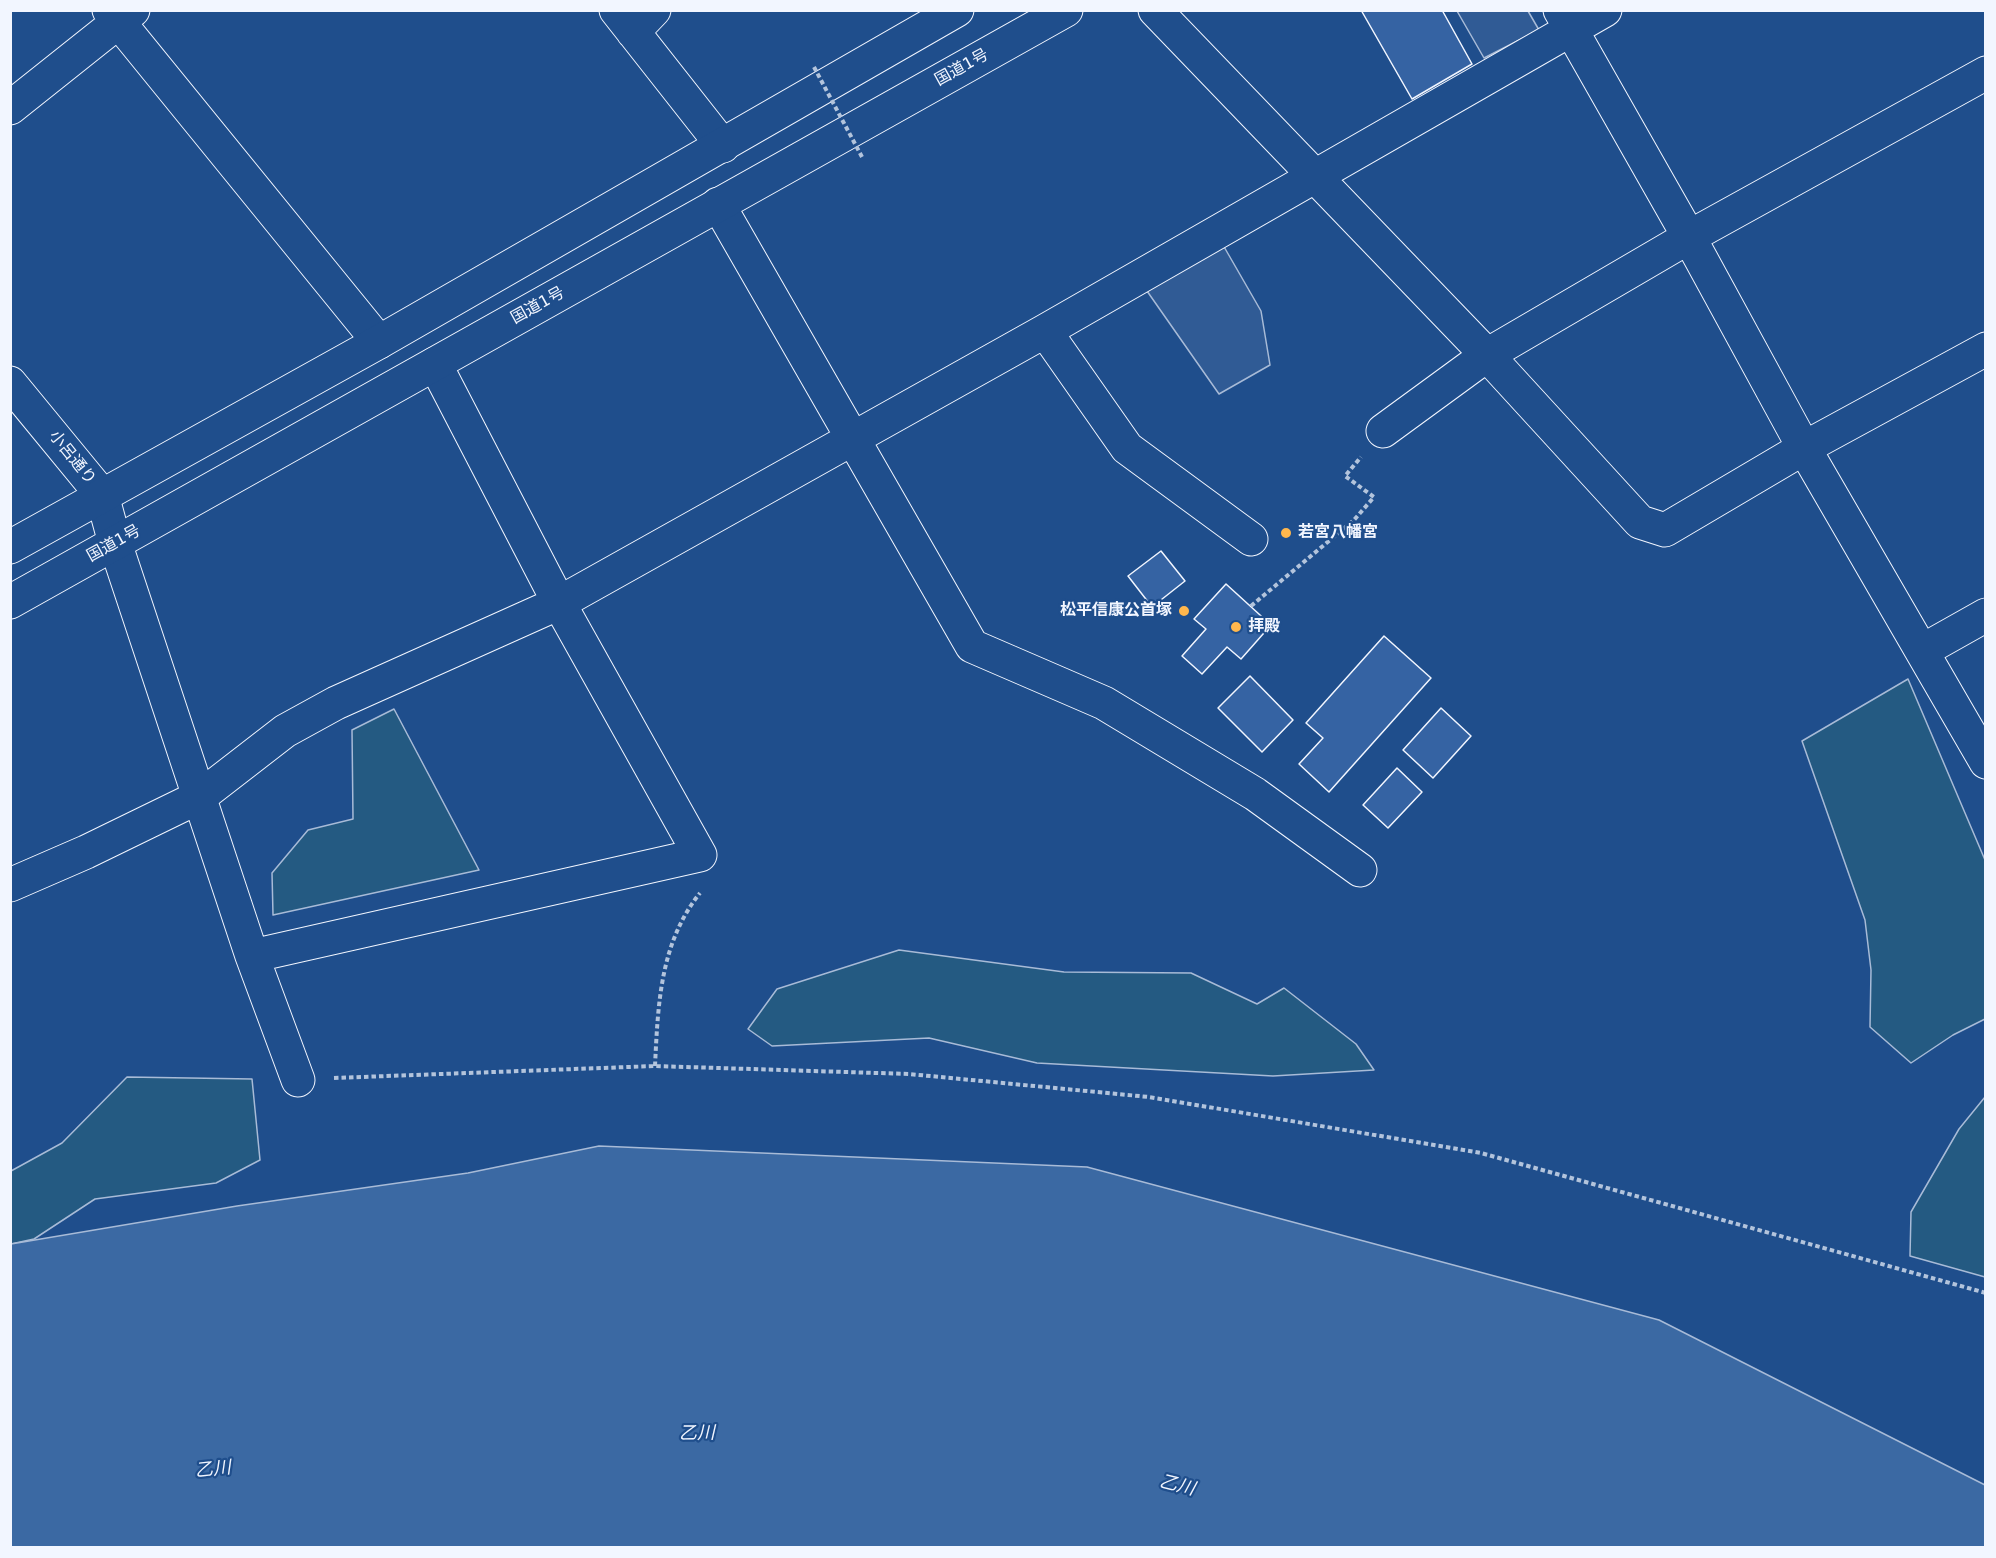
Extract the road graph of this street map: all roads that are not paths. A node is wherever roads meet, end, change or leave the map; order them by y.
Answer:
1 (957, 10) edge
2 (1066, 10) edge
3 (1155, 10) edge
4 (1605, 10) edge
5 (120, 15) edge
6 (634, 18) edge
7 (1566, 20) edge
8 (1986, 73) edge
9 (10, 108) edge
10 (723, 146) junction
11 (1315, 177) junction
12 (718, 204) junction
13 (1689, 237) junction
14 (1045, 331) junction
15 (379, 342) junction
16 (1986, 349) edge
17 (1486, 355) junction
18 (435, 364) junction
19 (10, 383) edge
20 (1383, 431) dead end
21 (852, 439) junction
22 (1804, 448) junction
23 (102, 495) junction
24 (1251, 538) dead end
25 (115, 543) junction
26 (10, 547) edge
27 (10, 602) edge
28 (559, 603) junction
29 (1986, 615) edge
30 (1922, 651) junction
31 (1986, 762) edge
32 (201, 796) junction
33 (1360, 870) dead end
34 (10, 885) edge
35 (252, 956) junction
36 (298, 1080) road end

1 - 10 main road
2 - 12 main road, 国道1号
3 - 11 main road
4 - 7 main road
5 - 9 main road
5 - 15 main road
6 - 10 main road
7 - 11 main road
7 - 13 main road
8 - 13 main road
10 - 15 main road
11 - 14 main road
11 - 17 main road
12 - 18 main road, 国道1号
12 - 21 main road
13 - 17 main road
13 - 22 main road
14 - 21 main road
14 - 24 main road
15 - 23 main road
16 - 22 main road
17 - 20 main road
17 - 22 main road
18 - 25 main road, 国道1号
18 - 28 main road
19 - 23 main road, 小呂通り
21 - 28 main road
21 - 33 main road
22 - 30 main road
23 - 25 main road, 小呂通り
23 - 26 main road
25 - 27 main road, 国道1号
25 - 32 main road, 小呂通り
28 - 32 main road
28 - 35 main road
29 - 30 main road
30 - 31 main road
32 - 34 main road
32 - 35 main road, 小呂通り
35 - 36 main road, 小呂通り

